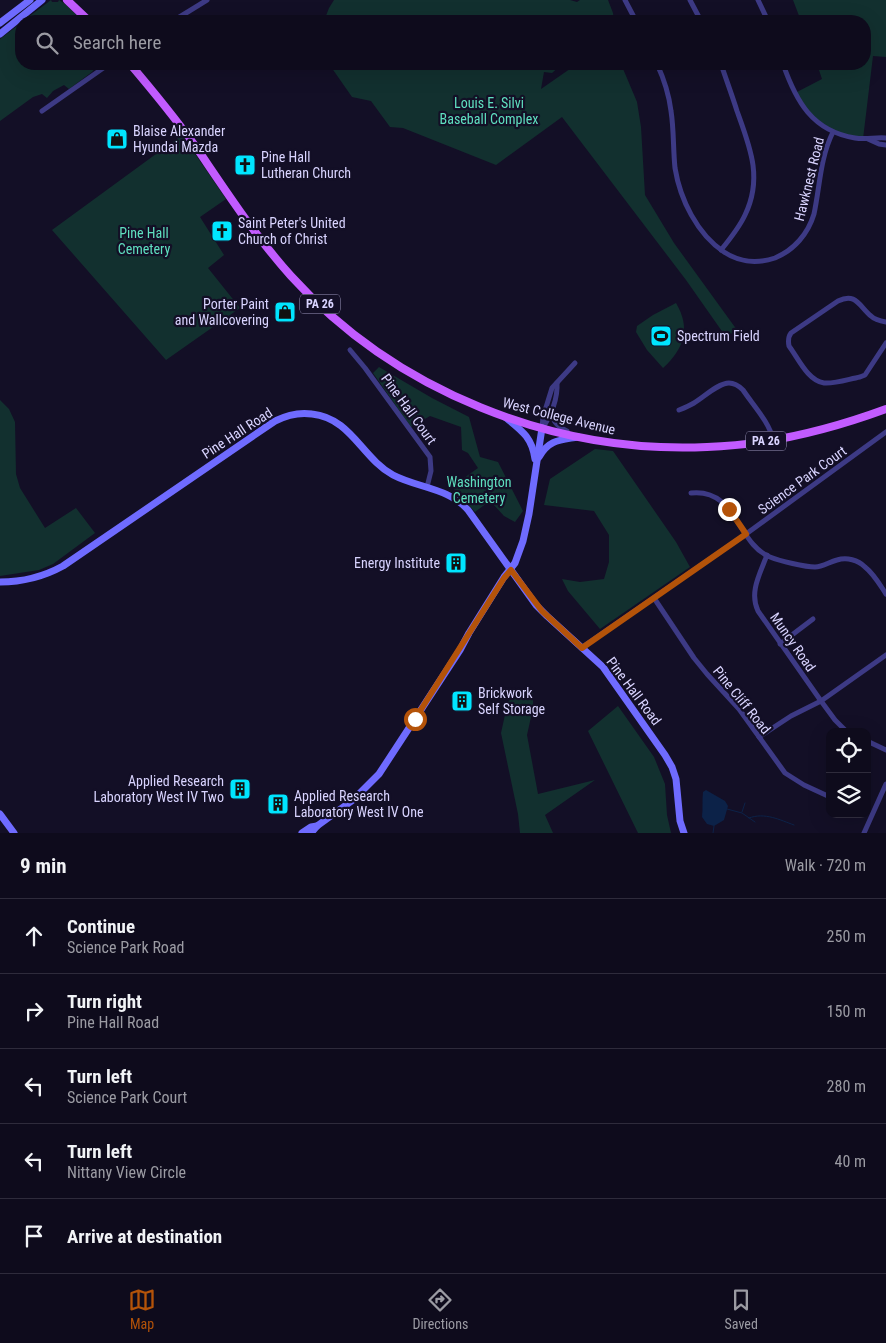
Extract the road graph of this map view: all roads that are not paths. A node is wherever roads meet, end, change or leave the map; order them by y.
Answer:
1 (30, 0) edge
2 (42, 0) edge
3 (67, 0) edge
4 (207, 0) edge
5 (625, 0) edge
6 (690, 0) edge
7 (758, 0) edge
8 (23, 15) edge
9 (83, 15) edge
10 (183, 15) edge
11 (633, 15) edge
12 (698, 15) edge
13 (765, 15) edge
14 (15, 22) edge
15 (0, 23) edge
16 (0, 34) edge
17 (99, 70) edge
18 (135, 70) edge
19 (660, 70) edge
20 (722, 70) edge
21 (785, 70) edge
22 (42, 111) dead end
23 (833, 132) junction
24 (886, 138) edge
25 (867, 139) junction
26 (886, 145) edge
27 (721, 250) junction
28 (886, 322) edge
29 (886, 343) edge
30 (350, 350) dead end
31 (575, 363) dead end
32 (557, 383) junction
33 (886, 409) edge
34 (551, 410) junction
35 (679, 410) dead end
36 (504, 417) junction
37 (542, 428) junction
38 (886, 432) edge
39 (579, 436) junction
40 (774, 440) junction
41 (536, 467) junction
42 (428, 487) junction
43 (691, 493) dead end
44 (746, 534) junction
45 (767, 556) junction
46 (511, 570) junction
47 (0, 582) edge
48 (14, 582) junction
49 (0, 587) edge
50 (886, 594) edge
51 (654, 598) junction
52 (813, 619) dead end
53 (780, 644) junction
54 (582, 648) junction
55 (886, 655) edge
56 (821, 701) junction
57 (843, 728) edge
58 (759, 737) junction
59 (871, 743) edge
60 (886, 750) edge
61 (886, 784) edge
62 (826, 795) edge
63 (871, 811) edge
64 (0, 814) edge
65 (868, 818) edge
66 (317, 826) junction
67 (14, 833) edge
68 (302, 833) edge
69 (311, 833) edge
70 (684, 833) edge
71 (864, 833) edge

1 - 15 street
2 - 8 street
3 - 9 main road
4 - 10 street
5 - 11 street
6 - 12 street
7 - 13 street
14 - 16 street
17 - 22 street
18 - 36 main road, West College Avenue / PA 26
19 - 27 street, Hawknest Road
20 - 27 street
21 - 23 street
23 - 25 street
23 - 27 street, Hawknest Road
24 - 25 street
25 - 26 street
28 - 29 street
30 - 42 street, Pine Hall Court
31 - 32 street
32 - 34 street
32 - 37 street
33 - 40 main road, West College Avenue / PA 26
34 - 37 street
34 - 39 street
35 - 40 street
36 - 37 main road, West College Avenue / PA 26
36 - 41 street
37 - 39 main road, West College Avenue / PA 26
37 - 41 street
38 - 44 street, Science Park Court
39 - 40 main road, West College Avenue / PA 26
39 - 41 street
41 - 46 street
42 - 46 street, Pine Hall Road
42 - 48 street, Pine Hall Road
43 - 44 street
44 - 45 street
44 - 51 street, Science Park Court
45 - 50 street
45 - 53 street, Muncy Road
46 - 54 street, Pine Hall Road
46 - 66 street
47 - 48 street, Pine Hall Road
48 - 49 street, Pine Hall Road
51 - 54 street, Science Park Court
51 - 58 street, Pine Cliff Road
52 - 53 street
53 - 56 street, Muncy Road
54 - 70 street, Pine Hall Road
55 - 56 street
56 - 57 street, Muncy Road
56 - 58 street
58 - 62 street, Pine Cliff Road
59 - 60 street
61 - 63 street
64 - 67 street
65 - 71 street
66 - 68 street
66 - 69 street

